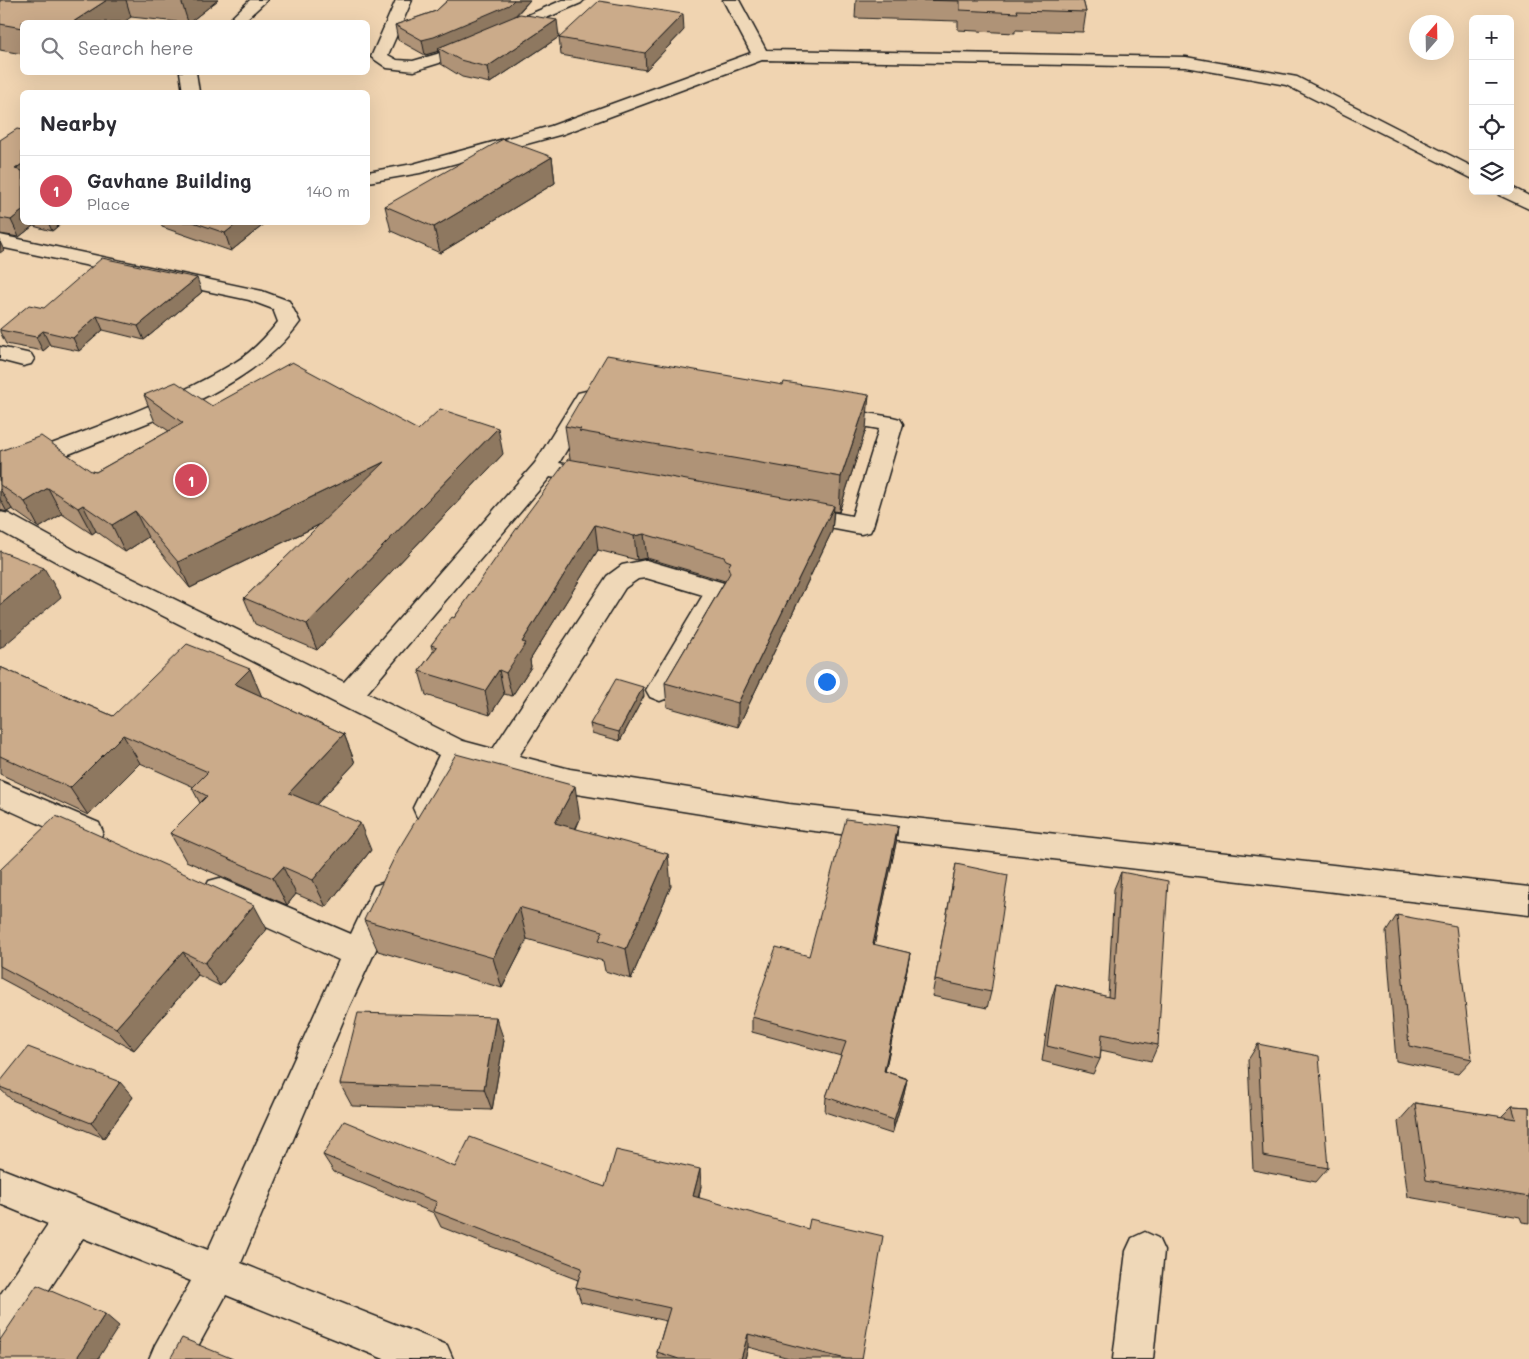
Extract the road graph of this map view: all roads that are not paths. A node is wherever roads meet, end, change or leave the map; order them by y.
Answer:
1 (259, 0) edge
2 (404, 0) edge
3 (576, 0) edge
4 (731, 0) edge
5 (236, 20) edge
6 (760, 55) junction
7 (188, 75) edge
8 (191, 90) edge
9 (1469, 172) edge
10 (370, 177) edge
11 (1514, 195) edge
12 (1529, 203) edge
13 (0, 241) edge
14 (0, 353) edge
15 (23, 359) dead end
16 (604, 382) edge
17 (804, 411) edge
18 (544, 468) junction
19 (0, 472) edge
20 (621, 482) edge
21 (775, 510) edge
22 (0, 520) edge
23 (660, 690) dead end
24 (348, 696) junction
25 (456, 750) junction
26 (500, 762) junction
27 (0, 793) edge
28 (413, 838) edge
29 (116, 845) edge
30 (396, 873) edge
31 (197, 881) edge
32 (1529, 901) edge
33 (358, 953) junction
34 (0, 1186) edge
35 (75, 1216) junction
36 (1145, 1251) dead end
37 (217, 1273) junction
38 (0, 1329) edge
39 (428, 1358) edge
40 (169, 1359) edge
41 (1133, 1359) edge

1 - 5 street
2 - 3 street
4 - 6 street
6 - 9 street
6 - 10 street
7 - 8 street
11 - 12 street
13 - 19 street
14 - 15 street
16 - 18 street
17 - 21 street
18 - 20 street
18 - 24 street
22 - 24 street
23 - 26 street
24 - 25 street
25 - 26 street
25 - 28 street
26 - 32 street
27 - 29 street
30 - 33 street
31 - 33 street
33 - 37 street
34 - 35 street
35 - 37 street
35 - 38 street
36 - 41 street
37 - 39 street
37 - 40 street

